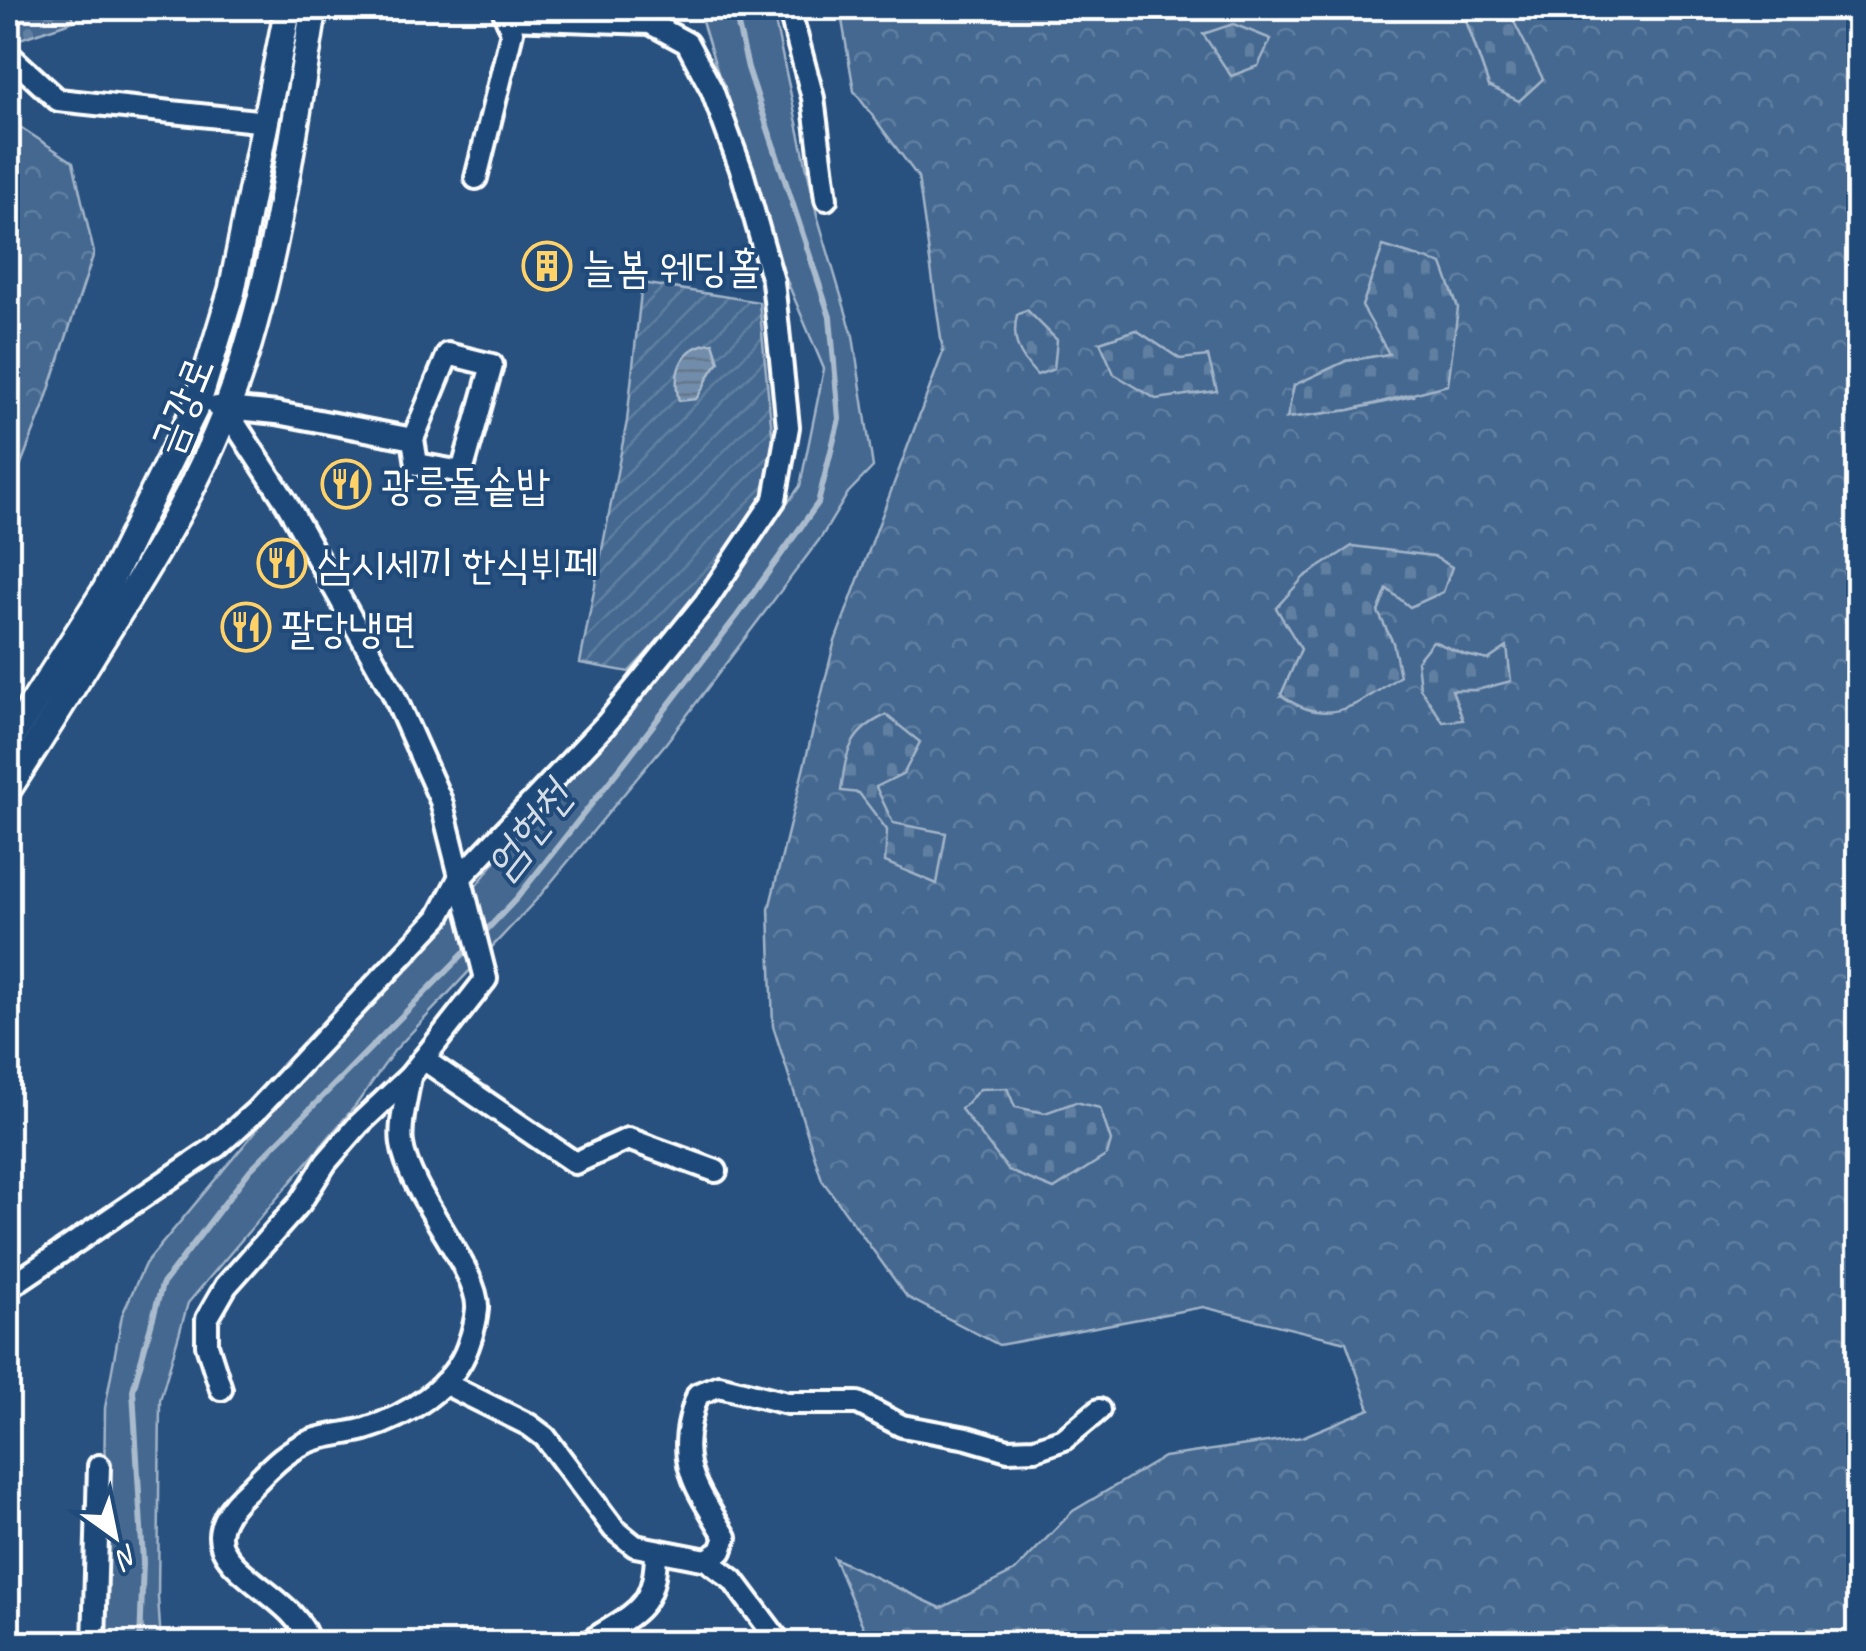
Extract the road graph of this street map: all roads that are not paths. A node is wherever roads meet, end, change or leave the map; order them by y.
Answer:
1 (288, 8) edge
2 (314, 8) edge
3 (789, 8) edge
4 (504, 13) edge
5 (8, 54) edge
6 (267, 122) junction
7 (476, 178) dead end
8 (826, 200) dead end
9 (198, 402) junction
10 (226, 410) junction
11 (413, 439) junction
12 (8, 744) edge
13 (8, 789) edge
14 (458, 880) junction
15 (416, 1068) junction
16 (716, 1172) dead end
17 (8, 1288) edge
18 (444, 1383) junction
19 (221, 1389) dead end
20 (1099, 1410) dead end
21 (99, 1466) dead end
22 (656, 1551) junction
23 (707, 1560) junction
24 (94, 1644) edge
25 (309, 1644) edge
26 (586, 1644) edge
27 (781, 1644) edge

1 - 6 main road, 금강로
2 - 10 main road, 금강로
3 - 8 street
4 - 7 street
4 - 14 street
5 - 6 street
6 - 9 main road, 금강로
9 - 10 street
9 - 12 main road, 금강로
10 - 11 street
10 - 13 main road, 금강로
10 - 14 street
11 - 11 street
14 - 15 street
14 - 17 street
15 - 16 street
15 - 18 street
15 - 19 street
18 - 22 street
18 - 25 street
20 - 23 street
21 - 24 street
22 - 23 street
22 - 26 street
23 - 27 street

